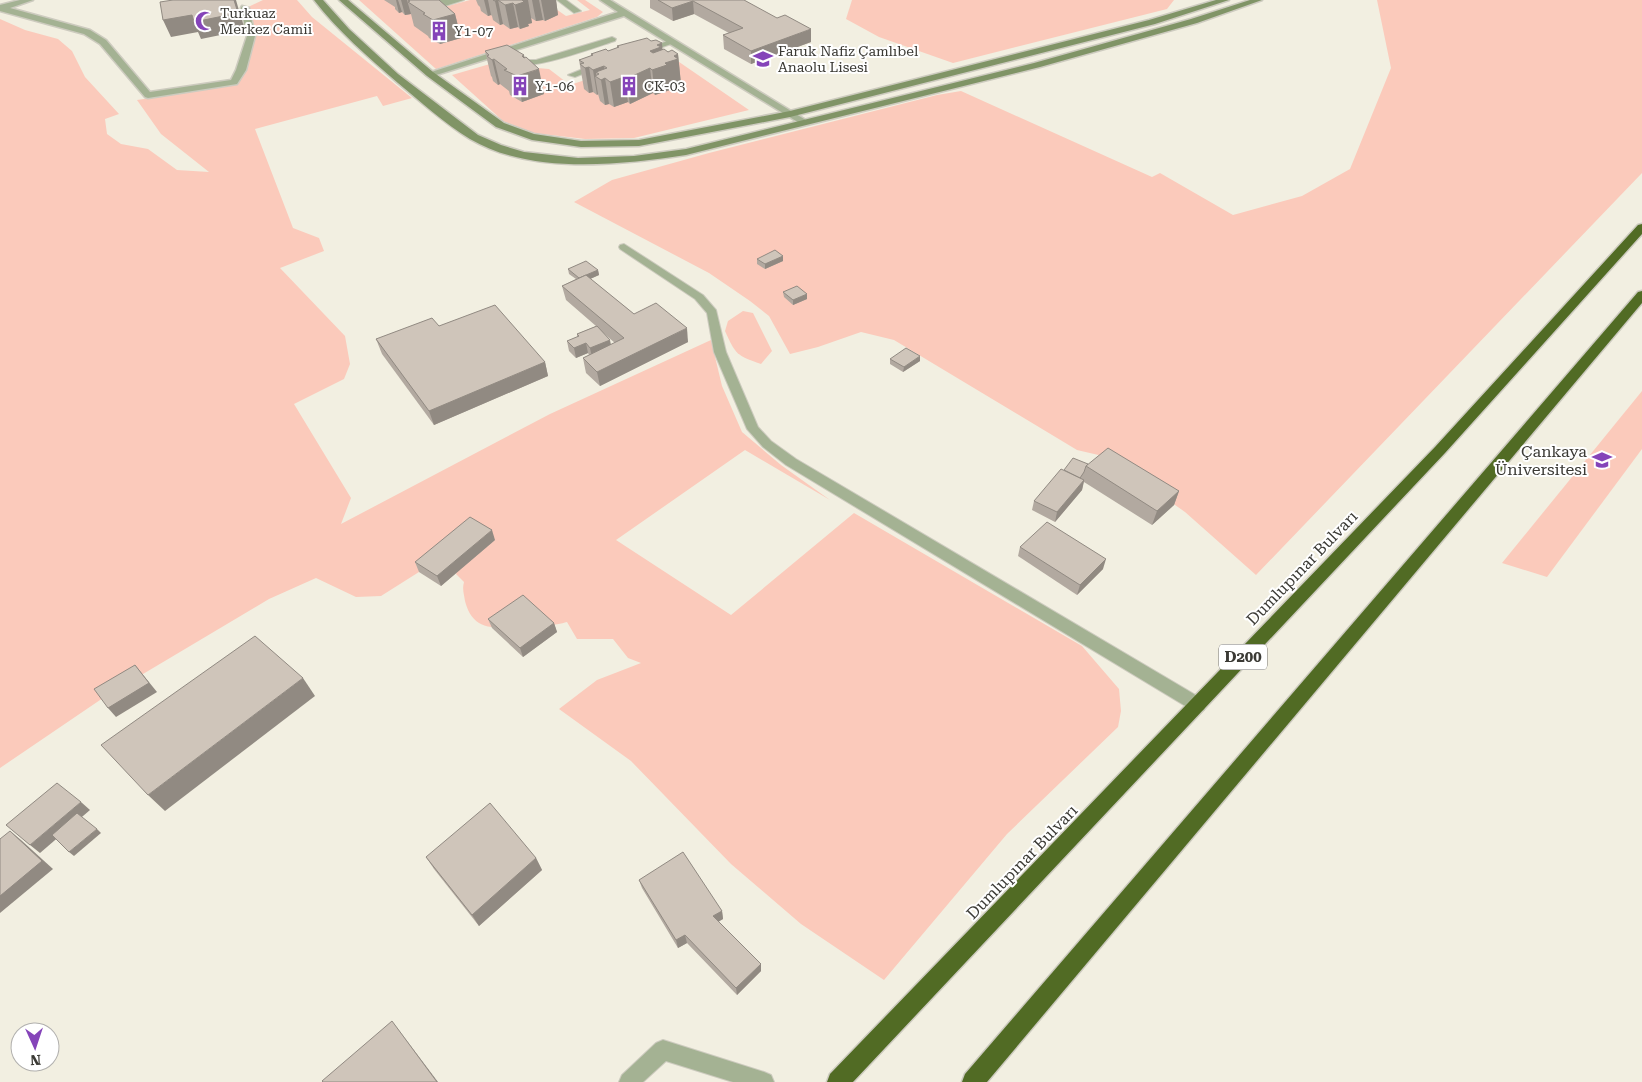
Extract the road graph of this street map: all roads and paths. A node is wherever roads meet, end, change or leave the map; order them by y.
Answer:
1 (29, 0) edge
2 (318, 0) edge
3 (343, 0) edge
4 (439, 0) edge
5 (460, 0) edge
6 (561, 0) edge
7 (604, 0) edge
8 (1225, 0) edge
9 (1258, 0) edge
10 (245, 8) dead end
11 (1, 9) edge
12 (577, 11) dead end
13 (625, 13) junction
14 (612, 39) dead end
15 (673, 42) junction
16 (493, 54) junction
17 (634, 55) edge
18 (607, 63) edge
19 (430, 74) junction
20 (572, 75) dead end
21 (790, 114) junction
22 (804, 122) junction
23 (1642, 227) edge
24 (624, 246) dead end
25 (1642, 296) edge
26 (1198, 705) junction
27 (630, 1082) edge
28 (764, 1082) edge
29 (838, 1082) edge
30 (973, 1082) edge

1 - 11 street
2 - 22 street
3 - 19 street
4 - 5 lane
6 - 12 lane
7 - 13 street
8 - 21 street
9 - 22 street
10 - 11 street
13 - 15 street
13 - 16 street
14 - 16 lane
15 - 17 lane
15 - 21 street
16 - 19 street
18 - 20 lane
19 - 21 street
21 - 22 street
23 - 26 highway, Dumlupınar Bulvarı / D200
24 - 26 lane
25 - 30 highway
26 - 29 highway, Dumlupınar Bulvarı / D200
27 - 28 lane

